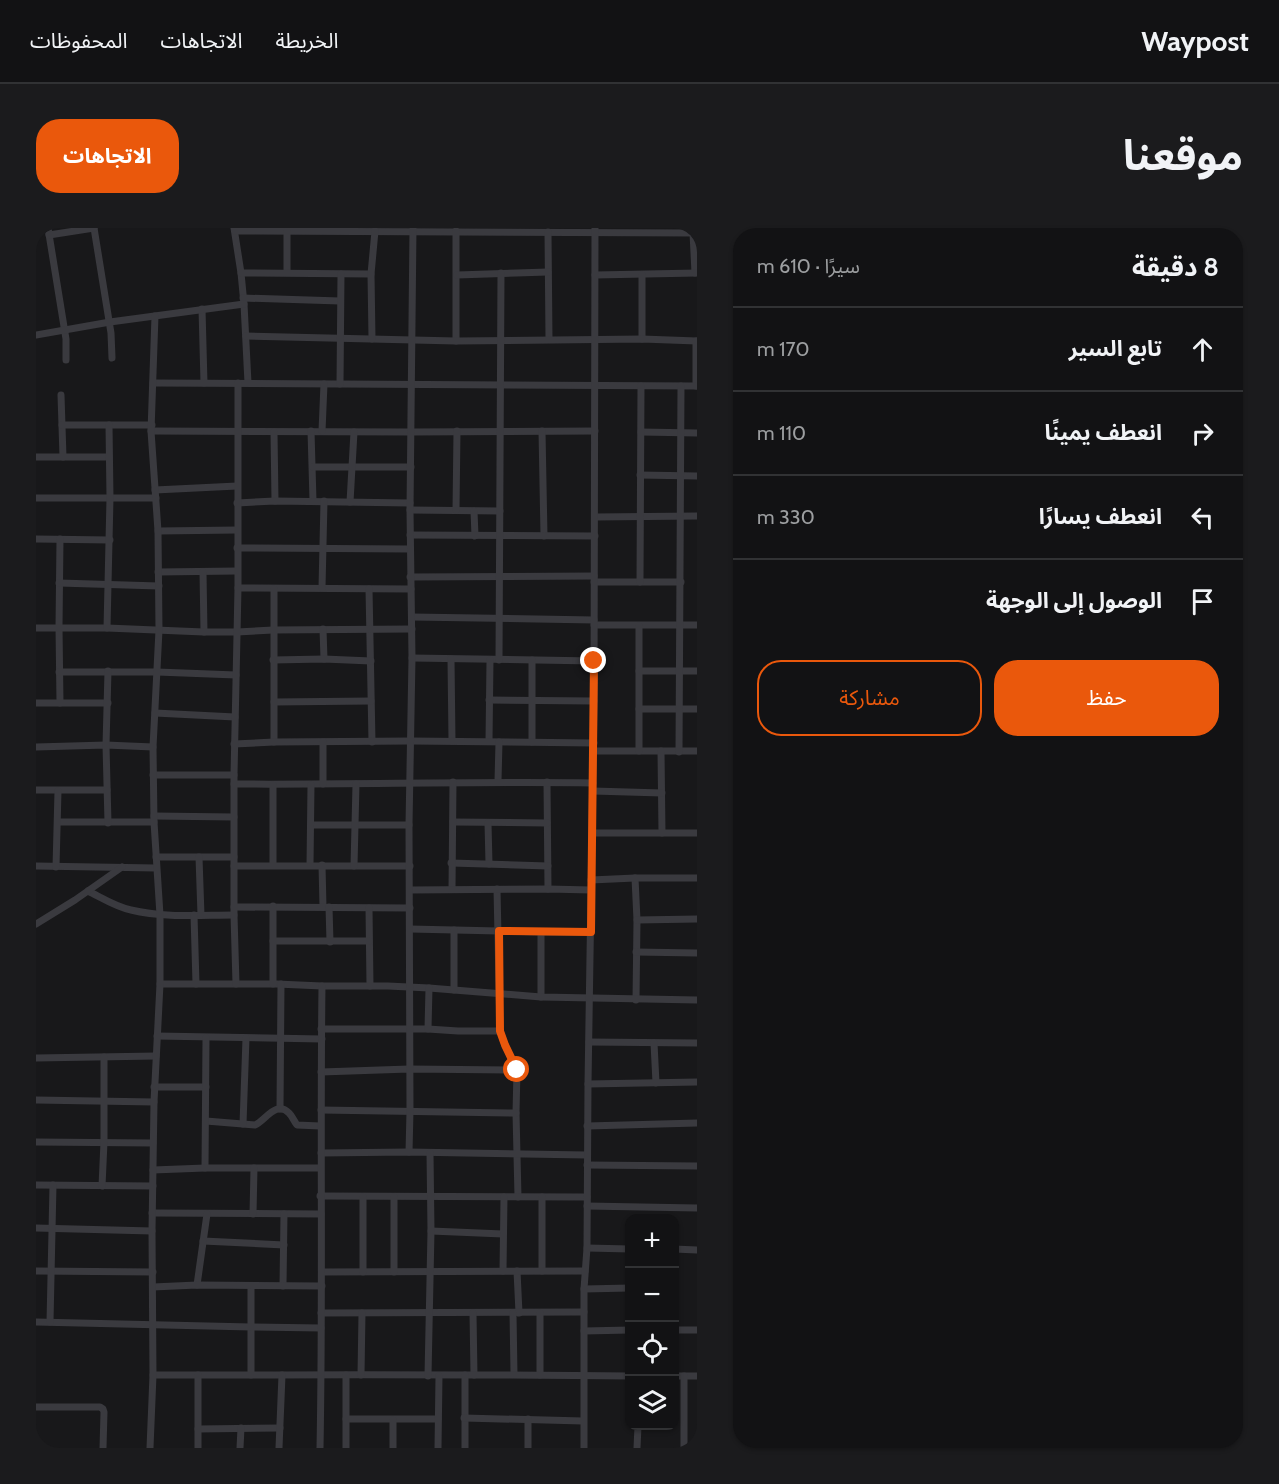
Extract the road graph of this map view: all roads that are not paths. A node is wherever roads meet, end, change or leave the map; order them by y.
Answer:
1 (94, 228) edge
2 (327, 229) edge
3 (234, 230) edge
4 (413, 230) edge
5 (503, 230) edge
6 (595, 230) edge
7 (644, 230) edge
8 (48, 231) edge
9 (287, 231) junction
10 (375, 231) junction
11 (456, 231) junction
12 (548, 232) junction
13 (695, 233) edge
14 (287, 272) junction
15 (548, 272) junction
16 (241, 273) junction
17 (371, 273) junction
18 (501, 273) junction
19 (696, 273) edge
20 (340, 274) junction
21 (457, 274) junction
22 (642, 274) junction
23 (595, 275) junction
24 (244, 301) junction
25 (340, 301) junction
26 (202, 309) junction
27 (155, 316) junction
28 (110, 322) junction
29 (64, 330) junction
30 (36, 334) edge
31 (246, 336) junction
32 (339, 338) junction
33 (372, 339) junction
34 (549, 339) junction
35 (642, 339) junction
36 (412, 340) junction
37 (500, 340) junction
38 (596, 340) junction
39 (456, 341) junction
40 (697, 341) edge
41 (112, 358) dead end
42 (66, 360) dead end
43 (153, 383) junction
44 (204, 383) junction
45 (238, 383) junction
46 (248, 383) junction
47 (324, 384) junction
48 (340, 384) junction
49 (412, 384) junction
50 (500, 384) junction
51 (596, 385) junction
52 (641, 386) junction
53 (681, 386) junction
54 (697, 386) edge
55 (62, 395) dead end
56 (62, 425) junction
57 (109, 425) junction
58 (152, 428) junction
59 (238, 431) junction
60 (311, 431) junction
61 (322, 431) junction
62 (542, 431) junction
63 (595, 431) junction
64 (274, 432) junction
65 (354, 432) junction
66 (411, 432) junction
67 (457, 432) junction
68 (500, 432) junction
69 (641, 432) junction
70 (681, 433) junction
71 (697, 433) edge
72 (36, 457) edge
73 (63, 457) junction
74 (110, 457) junction
75 (313, 467) junction
76 (411, 467) junction
77 (353, 468) junction
78 (640, 475) junction
79 (681, 476) junction
80 (697, 476) edge
81 (237, 486) junction
82 (156, 494) junction
83 (36, 498) edge
84 (110, 498) junction
85 (276, 501) junction
86 (313, 501) junction
87 (324, 501) junction
88 (350, 502) junction
89 (237, 503) junction
90 (410, 506) junction
91 (456, 510) junction
92 (474, 511) junction
93 (500, 511) junction
94 (640, 516) junction
95 (681, 516) junction
96 (697, 516) edge
97 (595, 517) junction
98 (237, 530) junction
99 (158, 531) junction
100 (410, 535) junction
101 (475, 536) junction
102 (500, 536) junction
103 (544, 536) junction
104 (595, 536) junction
105 (36, 539) edge
106 (60, 540) junction
107 (110, 540) junction
108 (237, 548) junction
109 (323, 548) junction
110 (410, 549) junction
111 (237, 571) junction
112 (158, 572) junction
113 (203, 572) junction
114 (499, 576) junction
115 (410, 577) junction
116 (594, 579) junction
117 (640, 582) junction
118 (681, 582) junction
119 (59, 584) junction
120 (109, 586) junction
121 (159, 586) junction
122 (238, 588) junction
123 (322, 588) junction
124 (369, 588) junction
125 (411, 588) junction
126 (274, 589) junction
127 (412, 617) junction
128 (499, 618) junction
129 (594, 623) junction
130 (681, 625) junction
131 (697, 625) edge
132 (639, 626) junction
133 (59, 627) junction
134 (36, 628) edge
135 (107, 628) junction
136 (370, 628) junction
137 (323, 629) junction
138 (412, 629) junction
139 (159, 630) junction
140 (273, 630) junction
141 (204, 632) junction
142 (237, 632) junction
143 (412, 657) junction
144 (324, 659) junction
145 (451, 659) junction
146 (273, 660) junction
147 (490, 660) junction
148 (499, 660) junction
149 (532, 660) junction
150 (371, 661) junction
151 (594, 661) junction
152 (108, 671) junction
153 (639, 671) junction
154 (680, 671) junction
155 (697, 671) edge
156 (59, 672) junction
157 (157, 672) junction
158 (236, 675) junction
159 (489, 700) junction
160 (532, 700) junction
161 (371, 701) junction
162 (594, 701) junction
163 (274, 702) junction
164 (36, 703) edge
165 (60, 703) junction
166 (108, 704) junction
167 (679, 709) junction
168 (697, 709) edge
169 (639, 710) junction
170 (154, 713) junction
171 (235, 717) junction
172 (411, 741) junction
173 (452, 741) junction
174 (489, 741) junction
175 (274, 742) junction
176 (323, 742) junction
177 (372, 742) junction
178 (499, 742) junction
179 (532, 742) junction
180 (594, 743) junction
181 (234, 744) junction
182 (106, 745) junction
183 (36, 747) edge
184 (153, 747) junction
185 (594, 751) junction
186 (639, 751) junction
187 (661, 751) junction
188 (679, 752) junction
189 (697, 752) edge
190 (153, 775) junction
191 (234, 776) junction
192 (498, 781) junction
193 (453, 782) junction
194 (547, 782) junction
195 (411, 783) junction
196 (593, 783) junction
197 (234, 784) junction
198 (273, 784) junction
199 (311, 784) junction
200 (322, 784) junction
201 (356, 784) junction
202 (36, 790) edge
203 (107, 790) junction
204 (58, 791) junction
205 (593, 792) junction
206 (662, 793) junction
207 (234, 817) junction
208 (154, 819) junction
209 (58, 822) junction
210 (453, 822) junction
211 (108, 823) junction
212 (488, 823) junction
213 (547, 823) junction
214 (355, 824) junction
215 (311, 825) junction
216 (409, 825) junction
217 (592, 833) junction
218 (663, 833) junction
219 (697, 833) edge
220 (156, 857) junction
221 (200, 857) junction
222 (234, 861) junction
223 (451, 863) junction
224 (489, 864) junction
225 (273, 865) junction
226 (310, 865) junction
227 (36, 866) edge
228 (322, 866) junction
229 (354, 866) junction
230 (410, 866) junction
231 (548, 866) junction
232 (56, 867) junction
233 (122, 867) junction
234 (156, 868) junction
235 (697, 878) edge
236 (635, 879) junction
237 (591, 880) junction
238 (452, 889) junction
239 (497, 889) junction
240 (548, 889) junction
241 (410, 890) junction
242 (591, 890) junction
243 (88, 891) junction
244 (273, 906) junction
245 (234, 907) junction
246 (326, 907) junction
247 (369, 908) junction
248 (410, 908) junction
249 (160, 915) junction
250 (197, 915) junction
251 (234, 915) junction
252 (697, 919) edge
253 (637, 920) junction
254 (37, 923) edge
255 (410, 929) junction
256 (454, 930) junction
257 (499, 931) junction
258 (541, 932) junction
259 (591, 932) junction
260 (273, 941) junction
261 (369, 941) junction
262 (330, 942) junction
263 (636, 952) junction
264 (697, 953) edge
265 (160, 984) junction
266 (196, 984) junction
267 (236, 984) junction
268 (277, 984) junction
269 (322, 986) junction
270 (370, 986) junction
271 (409, 987) junction
272 (429, 988) junction
273 (454, 990) junction
274 (499, 994) junction
275 (541, 997) junction
276 (590, 999) junction
277 (636, 1000) junction
278 (697, 1000) edge
279 (321, 1029) junction
280 (410, 1029) junction
281 (428, 1029) junction
282 (500, 1031) junction
283 (157, 1036) junction
284 (206, 1038) junction
285 (246, 1038) junction
286 (279, 1039) junction
287 (322, 1039) junction
288 (589, 1042) junction
289 (654, 1043) junction
290 (697, 1043) edge
291 (156, 1056) junction
292 (104, 1057) junction
293 (36, 1058) edge
294 (410, 1069) junction
295 (517, 1070) junction
296 (321, 1072) junction
297 (697, 1082) edge
298 (656, 1083) junction
299 (588, 1084) junction
300 (154, 1087) junction
301 (206, 1087) junction
302 (36, 1100) edge
303 (104, 1101) junction
304 (154, 1102) junction
305 (280, 1109) junction
306 (321, 1110) junction
307 (410, 1111) junction
308 (516, 1113) junction
309 (206, 1121) junction
310 (697, 1123) edge
311 (243, 1124) junction
312 (320, 1126) junction
313 (587, 1126) junction
314 (36, 1142) edge
315 (104, 1142) junction
316 (153, 1143) junction
317 (409, 1152) junction
318 (321, 1153) junction
319 (430, 1153) junction
320 (517, 1154) junction
321 (587, 1155) junction
322 (587, 1165) junction
323 (697, 1166) edge
324 (205, 1168) junction
325 (254, 1168) junction
326 (321, 1168) junction
327 (153, 1170) junction
328 (36, 1185) edge
329 (53, 1185) junction
330 (102, 1186) junction
331 (153, 1186) junction
332 (320, 1196) junction
333 (363, 1197) junction
334 (394, 1197) junction
335 (431, 1197) junction
336 (504, 1197) junction
337 (518, 1197) junction
338 (542, 1197) junction
339 (587, 1197) junction
340 (587, 1206) junction
341 (697, 1208) edge
342 (152, 1213) junction
343 (207, 1214) junction
344 (253, 1214) junction
345 (284, 1214) junction
346 (321, 1214) junction
347 (36, 1228) edge
348 (52, 1228) junction
349 (152, 1231) junction
350 (431, 1232) junction
351 (503, 1234) junction
352 (203, 1241) junction
353 (284, 1245) junction
354 (586, 1248) junction
355 (625, 1249) edge
356 (679, 1249) edge
357 (697, 1250) edge
358 (36, 1271) edge
359 (51, 1271) junction
360 (430, 1271) junction
361 (503, 1271) junction
362 (517, 1271) junction
363 (542, 1271) junction
364 (585, 1271) junction
365 (153, 1272) junction
366 (322, 1272) junction
367 (363, 1272) junction
368 (394, 1272) junction
369 (197, 1285) junction
370 (251, 1286) junction
371 (283, 1286) junction
372 (322, 1286) junction
373 (153, 1287) junction
374 (625, 1288) edge
375 (584, 1289) junction
376 (429, 1312) junction
377 (584, 1312) junction
378 (321, 1313) junction
379 (362, 1313) junction
380 (473, 1313) junction
381 (516, 1313) junction
382 (540, 1313) junction
383 (36, 1322) edge
384 (50, 1322) junction
385 (153, 1324) junction
386 (251, 1328) junction
387 (321, 1328) junction
388 (625, 1330) edge
389 (679, 1330) edge
390 (697, 1330) edge
391 (584, 1331) junction
392 (514, 1374) junction
393 (153, 1375) junction
394 (198, 1375) junction
395 (251, 1375) junction
396 (282, 1375) junction
397 (321, 1375) junction
398 (346, 1375) junction
399 (361, 1375) junction
400 (465, 1375) junction
401 (474, 1375) junction
402 (540, 1375) junction
403 (428, 1376) junction
404 (439, 1376) junction
405 (584, 1376) junction
406 (625, 1376) edge
407 (679, 1376) edge
408 (684, 1376) junction
409 (697, 1376) edge
410 (36, 1407) edge
411 (464, 1418) junction
412 (346, 1419) junction
413 (438, 1419) junction
414 (528, 1419) junction
415 (393, 1420) junction
416 (583, 1421) junction
417 (241, 1428) junction
418 (280, 1428) junction
419 (198, 1429) junction
420 (638, 1430) edge
421 (103, 1448) edge
422 (150, 1448) edge
423 (198, 1448) edge
424 (240, 1448) edge
425 (279, 1448) edge
426 (320, 1448) edge
427 (346, 1448) edge
428 (393, 1448) edge
429 (438, 1448) edge
430 (465, 1448) edge
431 (528, 1448) edge
432 (584, 1448) edge
433 (637, 1448) edge
434 (684, 1448) edge

1 - 8 street
1 - 28 street
2 - 9 street
2 - 10 street
3 - 9 street
3 - 16 street
4 - 10 street
4 - 11 street
4 - 36 street
5 - 11 street
5 - 12 street
6 - 7 street
6 - 12 street
6 - 23 street
7 - 13 street
8 - 29 street
9 - 14 street
10 - 17 street
11 - 21 street
12 - 15 street
13 - 19 street
14 - 16 street
14 - 20 street
15 - 18 street
15 - 34 street
16 - 24 street
17 - 20 street
17 - 33 street
18 - 21 street
18 - 37 street
19 - 22 street
20 - 25 street
21 - 39 street
22 - 23 street
22 - 35 street
23 - 38 street
24 - 25 street
24 - 26 street
24 - 31 street
25 - 32 street
26 - 27 street
26 - 44 street
27 - 28 street
27 - 43 street
28 - 29 street
28 - 41 street
29 - 30 street
29 - 42 street
31 - 32 street
31 - 46 street
32 - 33 street
32 - 48 street
33 - 36 street
34 - 37 street
34 - 38 street
35 - 38 street
35 - 40 street
36 - 39 street
36 - 49 street
37 - 39 street
37 - 50 street
38 - 51 street
40 - 54 street
43 - 44 street
43 - 58 street
44 - 45 street
45 - 46 street
45 - 59 street
46 - 47 street
47 - 48 street
47 - 61 street
48 - 49 street
49 - 50 street
49 - 66 street
50 - 51 street
50 - 68 street
51 - 52 street
51 - 63 street
52 - 53 street
52 - 69 street
53 - 54 street
53 - 70 street
55 - 56 street
56 - 57 street
56 - 73 street
57 - 58 street
57 - 74 street
58 - 59 street
58 - 82 street
59 - 64 street
59 - 81 street
60 - 61 street
60 - 64 street
60 - 75 street
61 - 65 street
62 - 63 street
62 - 68 street
62 - 103 street
63 - 97 street
64 - 85 street
65 - 66 street
65 - 77 street
66 - 67 street
66 - 76 street
67 - 68 street
67 - 91 street
68 - 93 street
69 - 70 street
69 - 78 street
70 - 71 street
70 - 79 street
72 - 73 street
73 - 74 street
74 - 84 street
75 - 77 street
75 - 86 street
76 - 77 street
76 - 90 street
77 - 88 street
78 - 79 street
78 - 94 street
79 - 80 street
79 - 95 street
81 - 82 street
81 - 89 street
82 - 84 street
82 - 99 street
83 - 84 street
84 - 107 street
85 - 86 street
85 - 89 street
86 - 87 street
87 - 88 street
87 - 109 street
88 - 90 street
89 - 98 street
90 - 91 street
90 - 100 street
91 - 92 street
92 - 93 street
92 - 101 street
93 - 102 street
94 - 95 street
94 - 97 street
94 - 117 street
95 - 96 street
95 - 118 street
97 - 104 street
98 - 99 street
98 - 108 street
99 - 112 street
100 - 101 street
100 - 110 street
101 - 102 street
102 - 103 street
102 - 114 street
103 - 104 street
104 - 116 street
105 - 106 street
106 - 107 street
106 - 119 street
107 - 120 street
108 - 109 street
108 - 111 street
109 - 110 street
109 - 123 street
110 - 115 street
111 - 113 street
111 - 122 street
112 - 113 street
112 - 121 street
113 - 141 street
114 - 115 street
114 - 116 street
114 - 128 street
115 - 125 street
116 - 117 street
116 - 129 street
117 - 118 street
118 - 130 street
119 - 120 street
119 - 133 street
120 - 121 street
120 - 135 street
121 - 139 street
122 - 126 street
122 - 142 street
123 - 124 street
123 - 126 street
124 - 125 street
124 - 136 street
125 - 127 street
126 - 140 street
127 - 128 street
127 - 138 street
128 - 129 street
128 - 148 street
129 - 132 street
129 - 151 street
130 - 131 street
130 - 132 street
130 - 154 street
132 - 153 street
133 - 134 street
133 - 135 street
133 - 156 street
135 - 139 street
136 - 137 street
136 - 138 street
136 - 150 street
137 - 140 street
137 - 144 street
138 - 143 street
139 - 141 street
139 - 157 street
140 - 142 street
140 - 146 street
141 - 142 street
142 - 158 street
143 - 145 street
143 - 172 street
144 - 146 street
144 - 150 street
145 - 147 street
145 - 173 street
146 - 163 street
147 - 148 street
147 - 159 street
148 - 149 street
149 - 151 street
149 - 160 street
150 - 161 street
151 - 162 street
152 - 156 street
152 - 157 street
152 - 166 street
153 - 154 street
153 - 169 street
154 - 155 street
154 - 167 street
156 - 165 street
157 - 158 street
157 - 170 street
158 - 171 street
159 - 160 street
159 - 174 street
160 - 162 street
160 - 179 street
161 - 163 street
161 - 177 street
162 - 180 street
163 - 175 street
164 - 165 street
165 - 166 street
166 - 182 street
167 - 168 street
167 - 169 street
167 - 188 street
169 - 186 street
170 - 171 street
170 - 184 street
171 - 181 street
172 - 173 street
172 - 177 street
172 - 195 street
173 - 174 street
174 - 178 street
175 - 176 street
175 - 181 street
176 - 177 street
176 - 200 street
178 - 179 street
178 - 192 street
179 - 180 street
180 - 185 street
181 - 191 street
182 - 183 street
182 - 184 street
182 - 203 street
184 - 190 street
185 - 186 street
185 - 196 street
186 - 187 street
187 - 188 street
187 - 206 street
188 - 189 street
190 - 191 street
190 - 208 street
191 - 197 street
192 - 193 street
192 - 194 street
193 - 195 street
193 - 210 street
194 - 196 street
194 - 213 street
195 - 201 street
195 - 216 street
196 - 205 street
197 - 198 street
197 - 207 street
198 - 199 street
198 - 225 street
199 - 200 street
199 - 215 street
200 - 201 street
201 - 214 street
202 - 204 street
203 - 204 street
203 - 211 street
204 - 209 street
205 - 206 street
205 - 217 street
206 - 218 street
207 - 208 street
207 - 222 street
208 - 211 street
208 - 220 street
209 - 211 street
209 - 232 street
210 - 212 street
210 - 223 street
212 - 213 street
212 - 224 street
213 - 231 street
214 - 215 street
214 - 216 street
214 - 229 street
215 - 226 street
216 - 230 street
217 - 218 street
217 - 237 street
218 - 219 street
220 - 221 street
220 - 234 street
221 - 222 street
221 - 250 street
222 - 225 street
222 - 245 street
223 - 224 street
223 - 238 street
224 - 231 street
225 - 226 street
226 - 228 street
227 - 232 street
228 - 229 street
228 - 246 street
229 - 230 street
230 - 241 street
231 - 240 street
232 - 233 street
233 - 234 street
233 - 243 street
234 - 249 street
235 - 236 street
236 - 237 street
236 - 253 street
237 - 242 street
238 - 239 street
238 - 241 street
239 - 240 street
239 - 257 street
240 - 242 street
241 - 248 street
242 - 259 street
243 - 249 street
243 - 254 street
244 - 245 street
244 - 246 street
244 - 260 street
245 - 251 street
246 - 247 street
246 - 262 street
247 - 248 street
247 - 261 street
248 - 255 street
249 - 250 street
249 - 265 street
250 - 251 street
250 - 266 street
251 - 267 street
252 - 253 street
253 - 263 street
255 - 256 street
255 - 271 street
256 - 257 street
256 - 273 street
257 - 258 street
257 - 274 street
258 - 259 street
258 - 275 street
259 - 276 street
260 - 262 street
260 - 268 street
261 - 262 street
261 - 270 street
263 - 264 street
263 - 277 street
265 - 266 street
265 - 283 street
266 - 267 street
267 - 268 street
268 - 269 street
268 - 286 street
269 - 270 street
269 - 279 street
270 - 271 street
271 - 272 street
271 - 280 street
272 - 273 street
272 - 281 street
273 - 274 street
274 - 275 street
274 - 282 street
275 - 276 street
276 - 277 street
276 - 288 street
277 - 278 street
279 - 280 street
279 - 287 street
280 - 281 street
280 - 294 street
281 - 282 street
282 - 295 street
283 - 284 street
283 - 291 street
284 - 285 street
284 - 301 street
285 - 286 street
285 - 311 street
286 - 287 street
286 - 305 street
287 - 296 street
288 - 289 street
288 - 299 street
289 - 290 street
289 - 298 street
291 - 292 street
291 - 300 street
292 - 293 street
292 - 303 street
294 - 295 street
294 - 296 street
294 - 307 street
295 - 308 street
296 - 306 street
297 - 298 street
298 - 299 street
299 - 313 street
300 - 301 street
300 - 304 street
301 - 309 street
302 - 303 street
303 - 304 street
303 - 315 street
304 - 316 street
305 - 311 street
305 - 312 street
306 - 307 street
306 - 312 street
307 - 308 street
307 - 317 street
308 - 320 street
309 - 311 street
309 - 324 street
310 - 313 street
312 - 318 street
313 - 321 street
314 - 315 street
315 - 316 street
315 - 330 street
316 - 327 street
317 - 318 street
317 - 319 street
318 - 326 street
319 - 320 street
319 - 335 street
320 - 321 street
320 - 337 street
321 - 322 street
322 - 323 street
322 - 339 street
324 - 325 street
324 - 327 street
325 - 326 street
325 - 344 street
326 - 332 street
327 - 331 street
328 - 329 street
329 - 330 street
329 - 348 street
330 - 331 street
331 - 342 street
332 - 333 street
332 - 346 street
333 - 334 street
333 - 367 street
334 - 335 street
334 - 368 street
335 - 336 street
335 - 350 street
336 - 337 street
336 - 351 street
337 - 338 street
338 - 339 street
338 - 363 street
339 - 340 street
340 - 341 street
340 - 354 street
342 - 343 street
342 - 349 street
343 - 344 street
343 - 352 street
344 - 345 street
345 - 346 street
345 - 353 street
346 - 366 street
347 - 348 street
348 - 349 street
348 - 359 street
349 - 365 street
350 - 351 street
350 - 360 street
351 - 361 street
352 - 353 street
352 - 369 street
353 - 371 street
354 - 355 street
354 - 364 street
356 - 357 street
358 - 359 street
359 - 365 street
359 - 384 street
360 - 361 street
360 - 368 street
360 - 376 street
361 - 362 street
362 - 363 street
362 - 381 street
363 - 364 street
364 - 375 street
365 - 373 street
366 - 367 street
366 - 372 street
367 - 368 street
369 - 370 street
369 - 373 street
370 - 371 street
370 - 386 street
371 - 372 street
372 - 378 street
373 - 385 street
374 - 375 street
375 - 377 street
376 - 379 street
376 - 380 street
376 - 403 street
377 - 382 street
377 - 391 street
378 - 379 street
378 - 387 street
379 - 399 street
380 - 381 street
380 - 401 street
381 - 382 street
381 - 392 street
382 - 402 street
383 - 384 street
384 - 385 street
385 - 386 street
385 - 393 street
386 - 387 street
386 - 395 street
387 - 397 street
388 - 391 street
389 - 390 street
391 - 405 street
392 - 401 street
392 - 402 street
393 - 394 street
393 - 422 street
394 - 395 street
394 - 419 street
395 - 396 street
396 - 397 street
396 - 418 street
397 - 398 street
397 - 426 street
398 - 399 street
398 - 412 street
399 - 403 street
400 - 401 street
400 - 404 street
400 - 411 street
402 - 405 street
403 - 404 street
404 - 413 street
405 - 406 street
405 - 416 street
407 - 408 street
408 - 409 street
408 - 434 street
410 - 421 street
411 - 414 street
411 - 430 street
412 - 415 street
412 - 427 street
413 - 415 street
413 - 429 street
414 - 416 street
414 - 431 street
415 - 428 street
416 - 432 street
417 - 418 street
417 - 419 street
417 - 424 street
418 - 425 street
419 - 423 street
420 - 433 street

